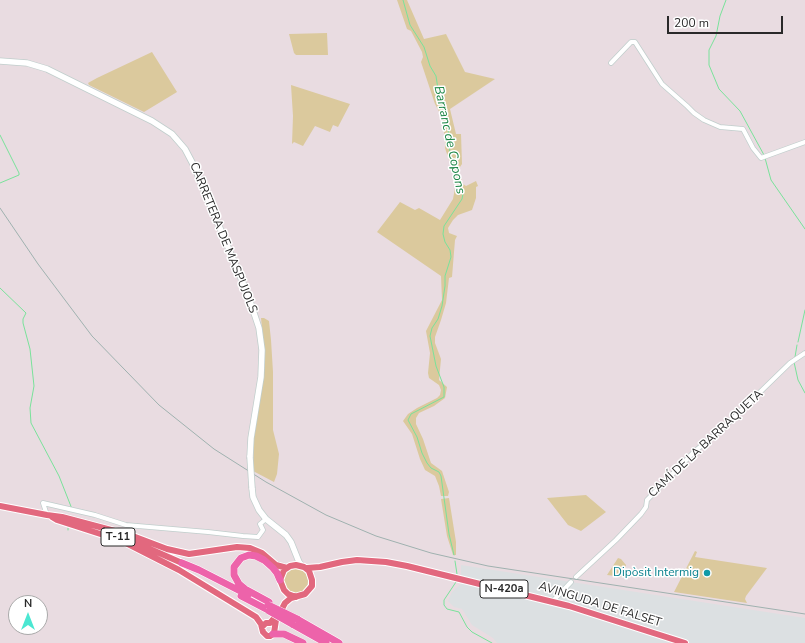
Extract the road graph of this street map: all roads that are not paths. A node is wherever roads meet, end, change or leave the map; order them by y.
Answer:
1 (0, 61) edge
2 (611, 63) dead end
3 (805, 142) edge
4 (805, 353) edge
5 (0, 506) edge
6 (49, 516) junction
7 (266, 519) junction
8 (293, 546) junction
9 (182, 563) joint
10 (288, 567) junction
11 (304, 567) junction
12 (320, 567) junction
13 (312, 577) junction
14 (576, 577) dead end
15 (280, 580) junction
16 (571, 582) dead end
17 (284, 590) junction
18 (296, 597) junction
19 (552, 602) junction
20 (268, 606) junction
21 (294, 622) junction
22 (262, 627) junction
23 (273, 628) junction
24 (303, 643) edge
25 (326, 643) edge
26 (338, 643) edge
27 (685, 643) edge

1 - 7 street, CARRETERA DE MASPUJOLS, bridge
2 - 3 street
4 - 14 street, CAMÍ DE LA BARRAQUETA
5 - 6 main road
6 - 7 street
6 - 9 main road, T-11
6 - 10 main road
6 - 22 main road
7 - 8 street, CARRETERA DE MASPUJOLS
8 - 10 street
8 - 11 street, CARRETERA DE MASPUJOLS
9 - 20 highway, T-11
10 - 11 main road
10 - 15 main road
11 - 12 main road, AVINGUDA DE FALSET / N-420a
11 - 13 main road
12 - 13 main road
12 - 19 main road, AVINGUDA DE FALSET / N-420a
13 - 18 main road
15 - 17 main road
15 - 20 highway
16 - 19 street
17 - 18 main road
17 - 23 main road
18 - 23 main road
19 - 27 main road, AVINGUDA DE FALSET / N-420a
20 - 21 highway, T-11, bridge
21 - 25 highway, T-11
21 - 26 highway, T-11
22 - 23 main road
22 - 23 main road
23 - 24 highway

